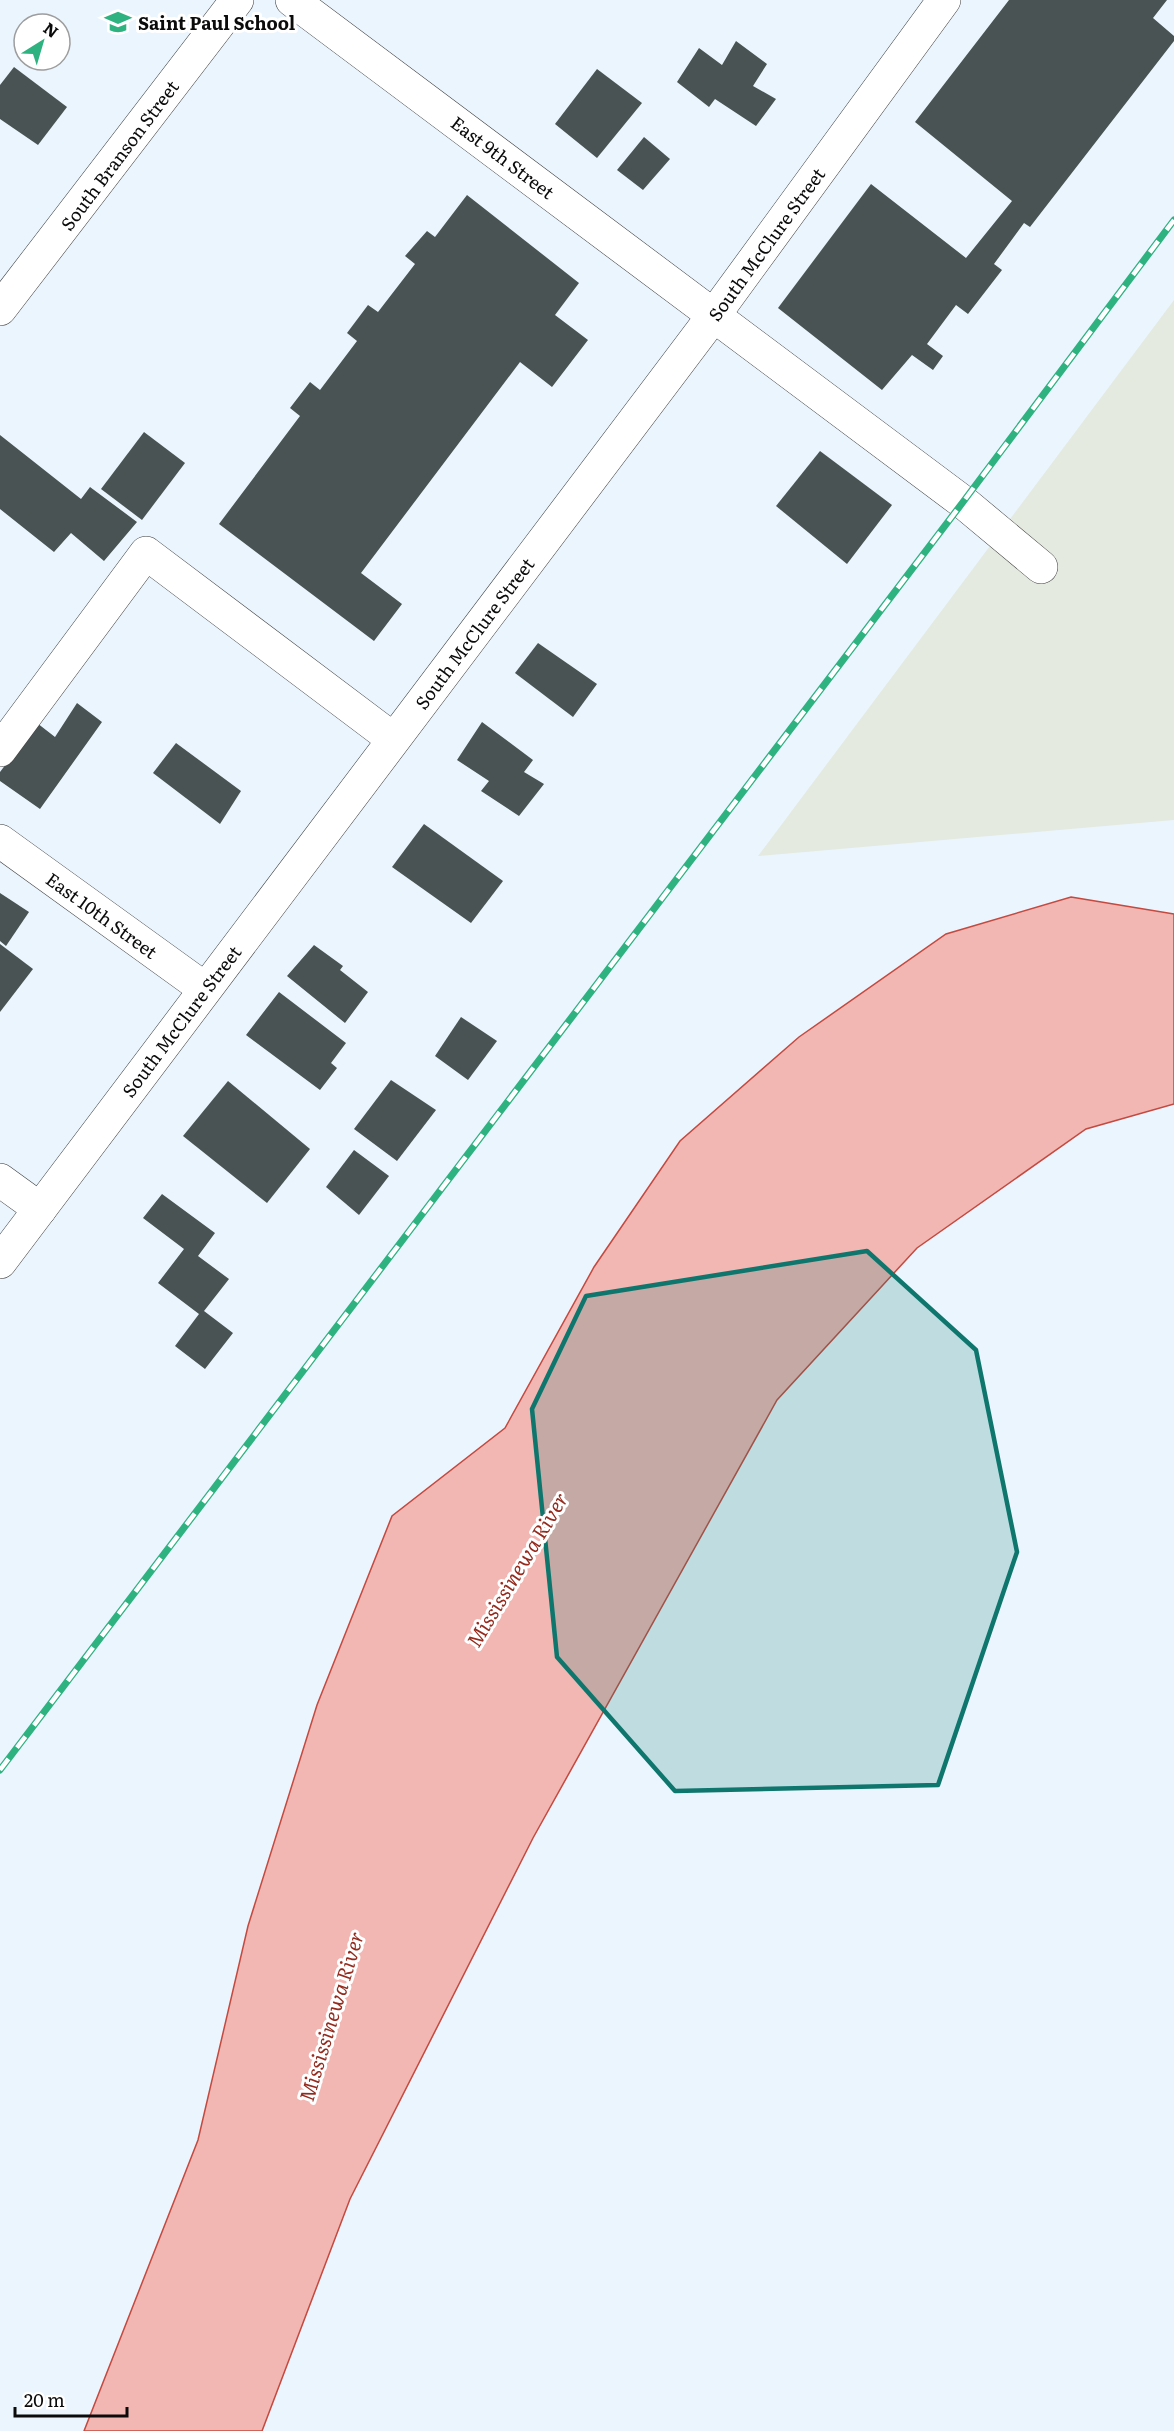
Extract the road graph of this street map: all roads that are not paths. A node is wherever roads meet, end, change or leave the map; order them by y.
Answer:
1 (237, 0) edge
2 (292, 0) edge
3 (944, 0) edge
4 (0, 309) edge
5 (714, 315) junction
6 (1041, 567) dead end
7 (393, 739) junction
8 (0, 750) edge
9 (0, 841) edge
10 (205, 988) junction
11 (0, 1180) edge
12 (40, 1209) junction
13 (0, 1262) edge

1 - 4 street, South Branson Street
2 - 5 street, East 9th Street
3 - 5 street, South McClure Street
5 - 6 street, East 9th Street
5 - 7 street, South McClure Street
7 - 8 street
7 - 10 street, South McClure Street
9 - 10 street, East 10th Street
10 - 12 street, South McClure Street
11 - 12 street
12 - 13 street, South McClure Street

